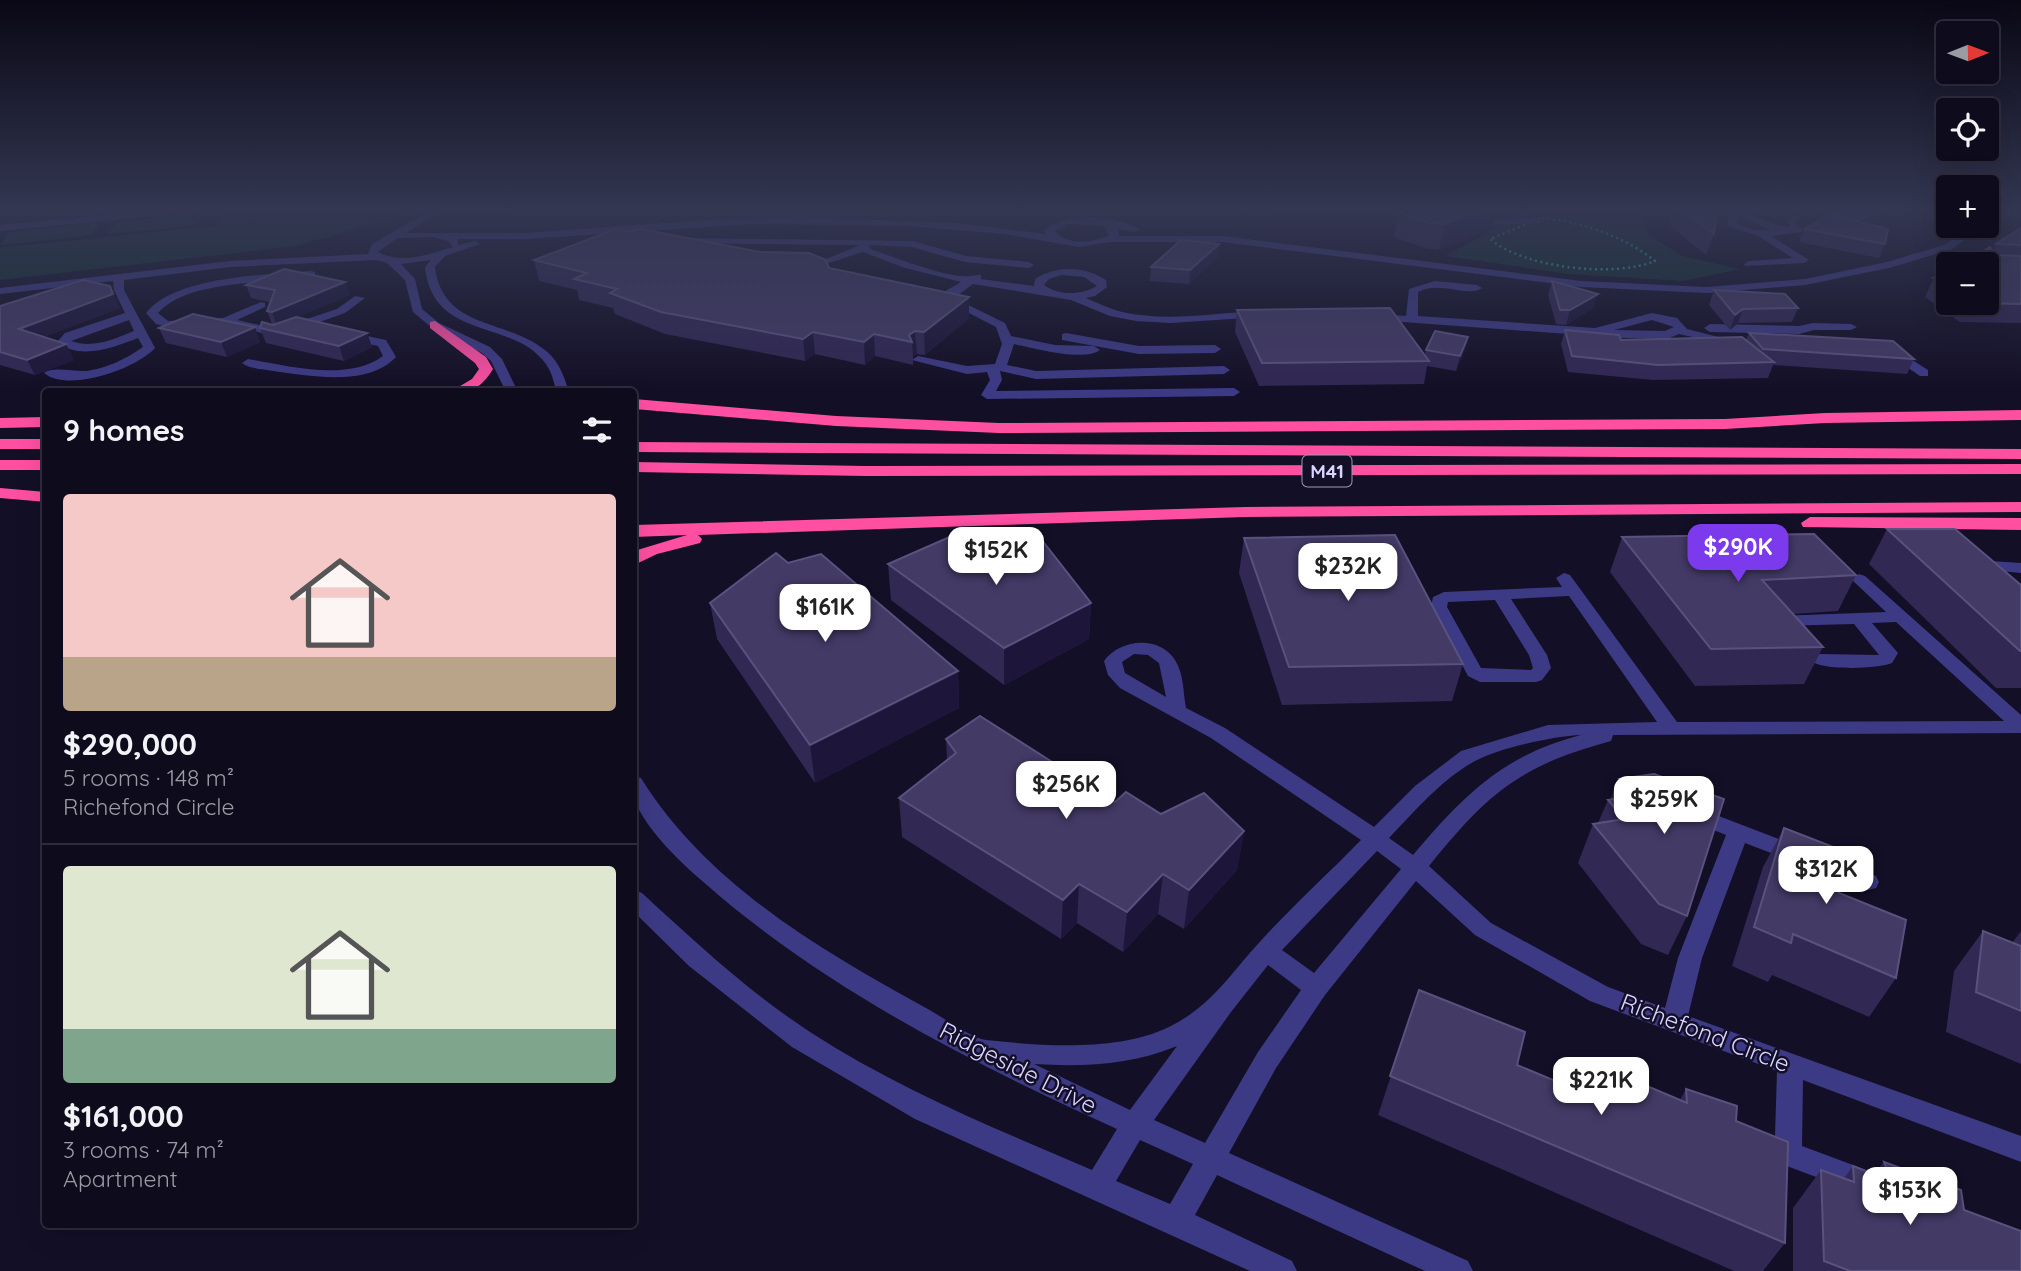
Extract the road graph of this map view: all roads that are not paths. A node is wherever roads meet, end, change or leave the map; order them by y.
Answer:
1 (182, 270) joint
2 (400, 270) edge
3 (430, 270) edge
4 (435, 270) edge
5 (927, 270) edge
6 (1064, 270) edge
7 (1071, 270) edge
8 (1095, 270) edge
9 (1473, 270) edge
10 (1861, 270) edge
11 (1060, 273) junction
12 (312, 274) edge
13 (431, 274) junction
14 (118, 277) junction
15 (977, 277) junction
16 (1042, 284) junction
17 (158, 287) junction
18 (22, 288) junction
19 (1477, 288) dead end
20 (0, 290) edge
21 (1098, 290) junction
22 (187, 293) junction
23 (1070, 296) junction
24 (359, 298) dead end
25 (5, 305) edge
26 (261, 305) dead end
27 (1268, 314) edge
28 (132, 315) junction
29 (1192, 316) junction
30 (1359, 317) edge
31 (1412, 319) junction
32 (225, 321) junction
33 (435, 325) junction
34 (304, 326) junction
35 (1680, 327) junction
36 (1852, 327) dead end
37 (1599, 331) junction
38 (142, 332) junction
39 (1066, 337) dead end
40 (1007, 339) junction
41 (1772, 343) edge
42 (1114, 347) junction
43 (1214, 349) dead end
44 (1875, 349) edge
45 (918, 360) dead end
46 (248, 363) dead end
47 (996, 368) junction
48 (1224, 370) dead end
49 (50, 373) dead end
50 (1924, 373) dead end
51 (466, 388) edge
52 (510, 388) edge
53 (562, 388) edge
54 (1234, 392) dead end
55 (637, 404) edge
56 (2021, 415) edge
57 (42, 422) edge
58 (0, 423) edge
59 (1725, 424) junction
60 (2021, 429) edge
61 (0, 444) edge
62 (42, 444) edge
63 (637, 447) edge
64 (2021, 454) edge
65 (0, 465) edge
66 (42, 465) edge
67 (637, 467) edge
68 (2021, 470) edge
69 (0, 493) edge
70 (42, 497) edge
71 (2021, 507) edge
72 (1245, 512) junction
73 (2021, 524) edge
74 (799, 526) junction
75 (637, 531) edge
76 (637, 558) edge
77 (1972, 565) edge
78 (2021, 568) edge
79 (1859, 579) dead end
80 (1500, 594) junction
81 (1901, 617) junction
82 (1858, 618) junction
83 (1774, 621) edge
84 (1819, 660) edge
85 (1177, 709) dead end
86 (2021, 727) edge
87 (1624, 729) junction
88 (1672, 729) junction
89 (637, 789) edge
90 (1676, 807) edge
91 (1738, 832) junction
92 (1374, 838) junction
93 (1416, 868) junction
94 (1868, 882) dead end
95 (637, 902) edge
96 (1266, 951) junction
97 (1316, 988) junction
98 (1222, 1005) junction
99 (1674, 1023) junction
100 (978, 1049) junction
101 (1790, 1066) junction
102 (1134, 1126) junction
103 (1736, 1134) edge
104 (2021, 1149) edge
105 (1788, 1154) junction
106 (1212, 1159) junction
107 (1097, 1187) junction
108 (1890, 1192) edge
109 (1176, 1221) junction
110 (1282, 1271) edge
111 (1458, 1271) edge

1 - 17 street
1 - 22 street
2 - 33 street
3 - 13 street
4 - 13 street
5 - 15 street
6 - 11 street
7 - 11 street
8 - 21 street
9 - 10 street
11 - 16 street
12 - 22 street
13 - 53 street
14 - 17 street
14 - 18 street
14 - 28 street
15 - 16 street
15 - 40 street
16 - 23 street
17 - 22 street
17 - 32 street
18 - 20 street
18 - 25 street
19 - 31 street
21 - 23 street
21 - 29 street
23 - 29 street
24 - 34 street
26 - 32 street
27 - 29 street
28 - 38 street
28 - 38 street
30 - 31 street
31 - 37 street
32 - 34 street
33 - 51 highway
33 - 52 street
34 - 46 street
35 - 36 street
35 - 37 street
35 - 37 street
35 - 41 street
38 - 49 street
39 - 42 street
40 - 42 street
40 - 47 street
42 - 43 street
44 - 50 street
45 - 47 street
47 - 48 street
47 - 54 street
55 - 59 highway
56 - 59 highway
57 - 58 highway
59 - 60 highway
61 - 62 highway
63 - 64 highway, M41
65 - 66 highway
67 - 68 highway, M41
69 - 70 highway
71 - 72 highway
72 - 73 highway
72 - 74 highway
74 - 75 highway
74 - 76 highway
77 - 78 street
79 - 81 street
80 - 80 street
80 - 88 street
81 - 82 street
81 - 86 street
82 - 83 street
82 - 84 street
85 - 92 street, Richefond Circle
86 - 88 street
87 - 88 street
87 - 92 street
87 - 93 street
89 - 100 street, Ridgeside Drive
90 - 91 street
91 - 94 street
91 - 99 street
92 - 93 street, Richefond Circle
92 - 96 street
93 - 97 street
93 - 99 street, Richefond Circle
95 - 107 street
96 - 97 street
96 - 98 street
97 - 106 street
98 - 100 street
98 - 102 street
99 - 101 street, Richefond Circle
100 - 102 street, Ridgeside Drive
101 - 104 street, Richefond Circle
101 - 105 street
102 - 106 street, Ridgeside Drive
102 - 107 street
103 - 105 street
105 - 108 street
106 - 109 street
106 - 111 street, Ridgeside Drive
107 - 109 street
109 - 110 street

